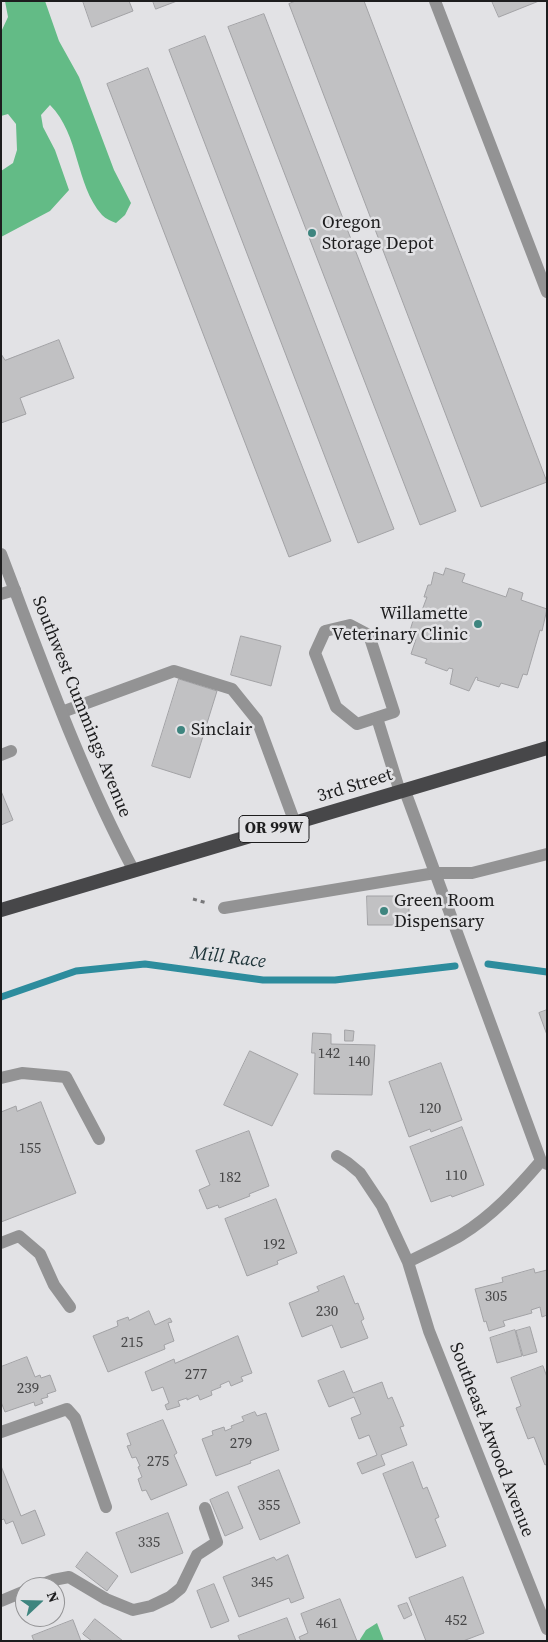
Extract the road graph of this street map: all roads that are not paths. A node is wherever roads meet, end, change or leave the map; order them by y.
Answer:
1 (435, 1) edge
2 (547, 292) edge
3 (1, 554) edge
4 (15, 590) junction
5 (1, 594) edge
6 (62, 712) junction
7 (377, 718) junction
8 (547, 748) edge
9 (402, 791) junction
10 (295, 823) junction
11 (547, 854) edge
12 (134, 871) junction
13 (435, 873) junction
14 (224, 908) dead end
15 (1, 910) edge
16 (1, 1078) edge
17 (99, 1139) dead end
18 (337, 1156) dead end
19 (544, 1162) edge
20 (1, 1243) edge
21 (408, 1262) junction
22 (70, 1307) dead end
23 (1, 1432) edge
24 (106, 1507) dead end
25 (205, 1508) dead end
26 (65, 1578) edge
27 (15, 1595) edge
28 (1, 1601) edge
29 (547, 1629) edge

1 - 2 street
3 - 4 street, Southwest Cummings Avenue
4 - 5 street
4 - 6 street, Southwest Cummings Avenue
6 - 10 street
6 - 12 street, Southwest Cummings Avenue
7 - 7 street
7 - 9 street
8 - 9 highway, 3rd Street / OR 99W
9 - 10 highway, 3rd Street / OR 99W
9 - 13 street
10 - 12 highway, 3rd Street / OR 99W
11 - 13 street
12 - 15 highway, 3rd Street / OR 99W
13 - 14 street
13 - 19 street
16 - 17 street
18 - 21 street, Southeast Atwood Avenue
19 - 21 street
20 - 22 street
21 - 29 street, Southeast Atwood Avenue
23 - 24 street
25 - 26 street
27 - 28 street

